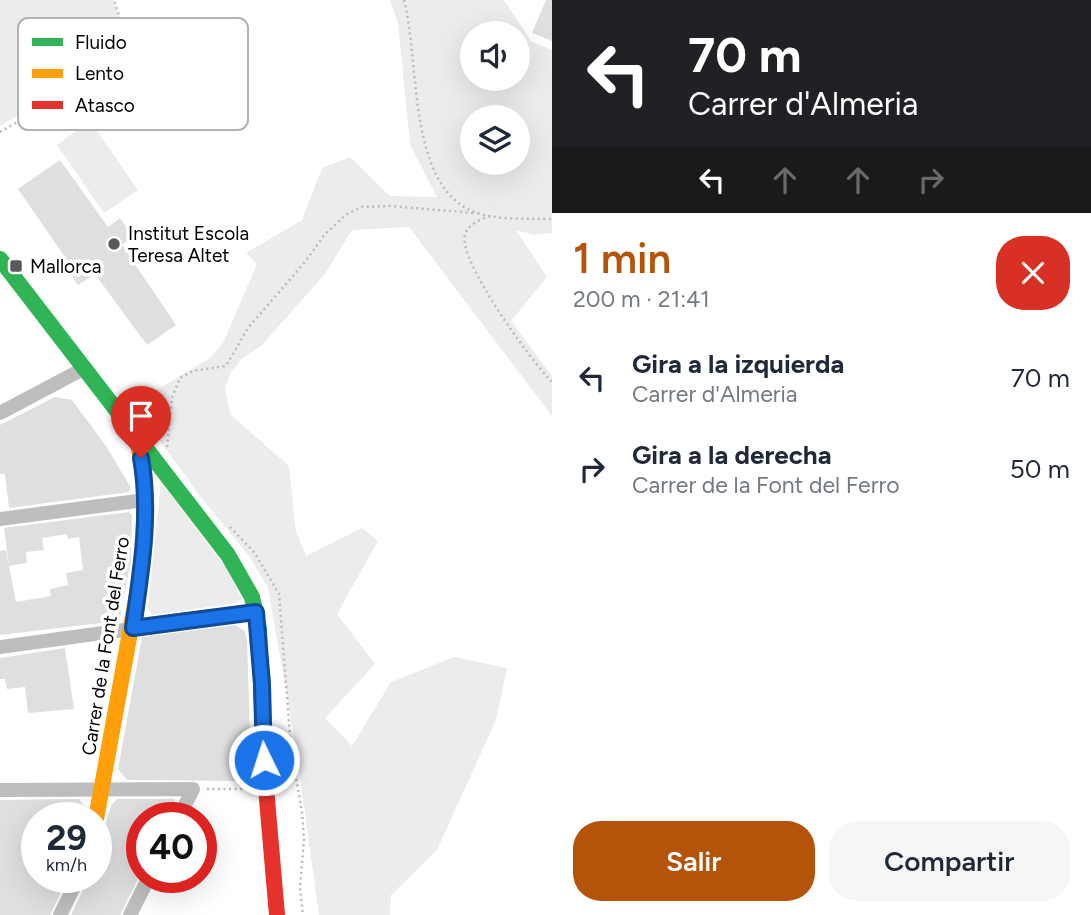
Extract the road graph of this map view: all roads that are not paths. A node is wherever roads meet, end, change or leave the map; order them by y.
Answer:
1 (2, 266) edge
2 (83, 369) junction
3 (0, 413) edge
4 (137, 438) junction
5 (145, 500) junction
6 (0, 519) edge
7 (256, 612) junction
8 (133, 628) junction
9 (0, 647) edge
10 (0, 790) edge
11 (103, 791) junction
12 (100, 802) edge
13 (187, 802) edge
14 (71, 893) edge
15 (141, 893) edge
16 (60, 915) edge
17 (130, 915) edge
18 (277, 915) edge

1 - 2 street
2 - 3 street
2 - 4 street
4 - 5 street, Carrer de la Font del Ferro
4 - 7 street
5 - 6 street
5 - 8 street, Carrer de la Font del Ferro
7 - 8 street
7 - 18 street
8 - 9 street
8 - 11 street, Carrer de la Font del Ferro
10 - 11 street
11 - 12 street, Carrer de la Font del Ferro
11 - 13 street
14 - 16 street
15 - 17 street

